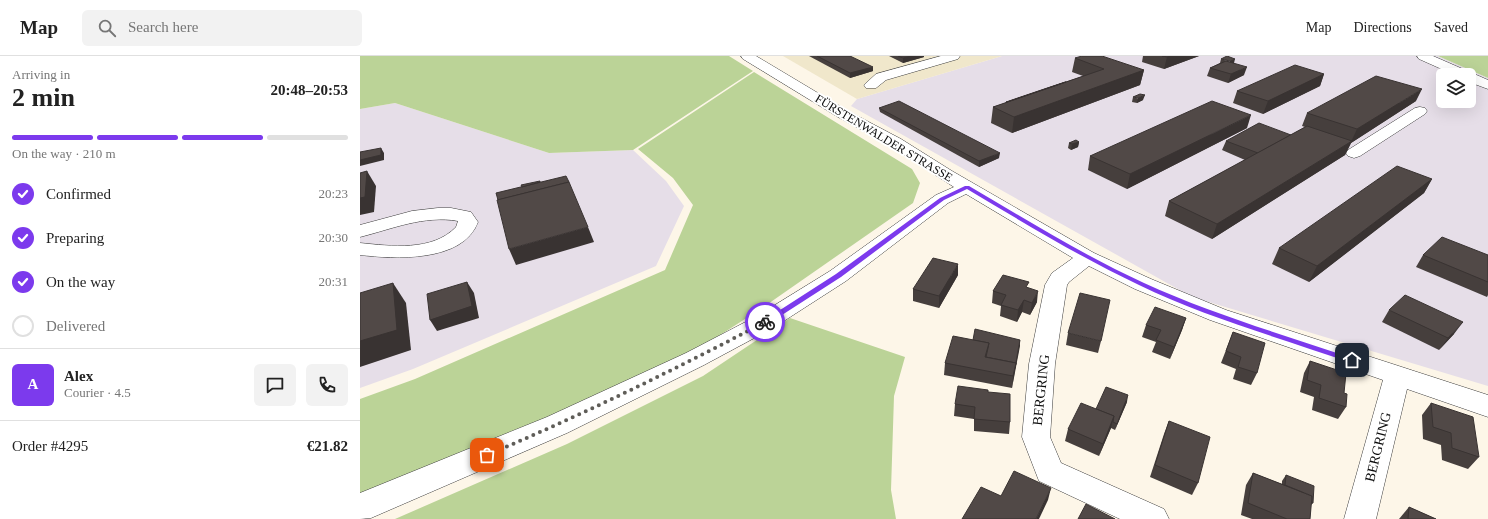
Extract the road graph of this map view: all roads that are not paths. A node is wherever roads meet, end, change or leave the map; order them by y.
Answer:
1 (747, 56) edge
2 (954, 56) edge
3 (1423, 56) edge
4 (1450, 68) edge
5 (1476, 80) edge
6 (871, 85) dead end
7 (1488, 85) edge
8 (1420, 111) dead end
9 (1354, 152) dead end
10 (967, 187) junction
11 (360, 231) edge
12 (360, 249) edge
13 (1087, 257) junction
14 (1397, 376) junction
15 (1488, 406) edge
16 (360, 508) edge
17 (1153, 519) edge
18 (1360, 519) edge

1 - 10 street, FÜRSTENWALDER STRASSE
2 - 6 street
3 - 4 street
5 - 7 street
8 - 9 street
10 - 13 street, FÜRSTENWALDER STRASSE
10 - 16 street
11 - 12 street
13 - 14 street, FÜRSTENWALDER STRASSE
13 - 17 street, BERGRING
14 - 15 street, FÜRSTENWALDER STRASSE
14 - 18 street, BERGRING

